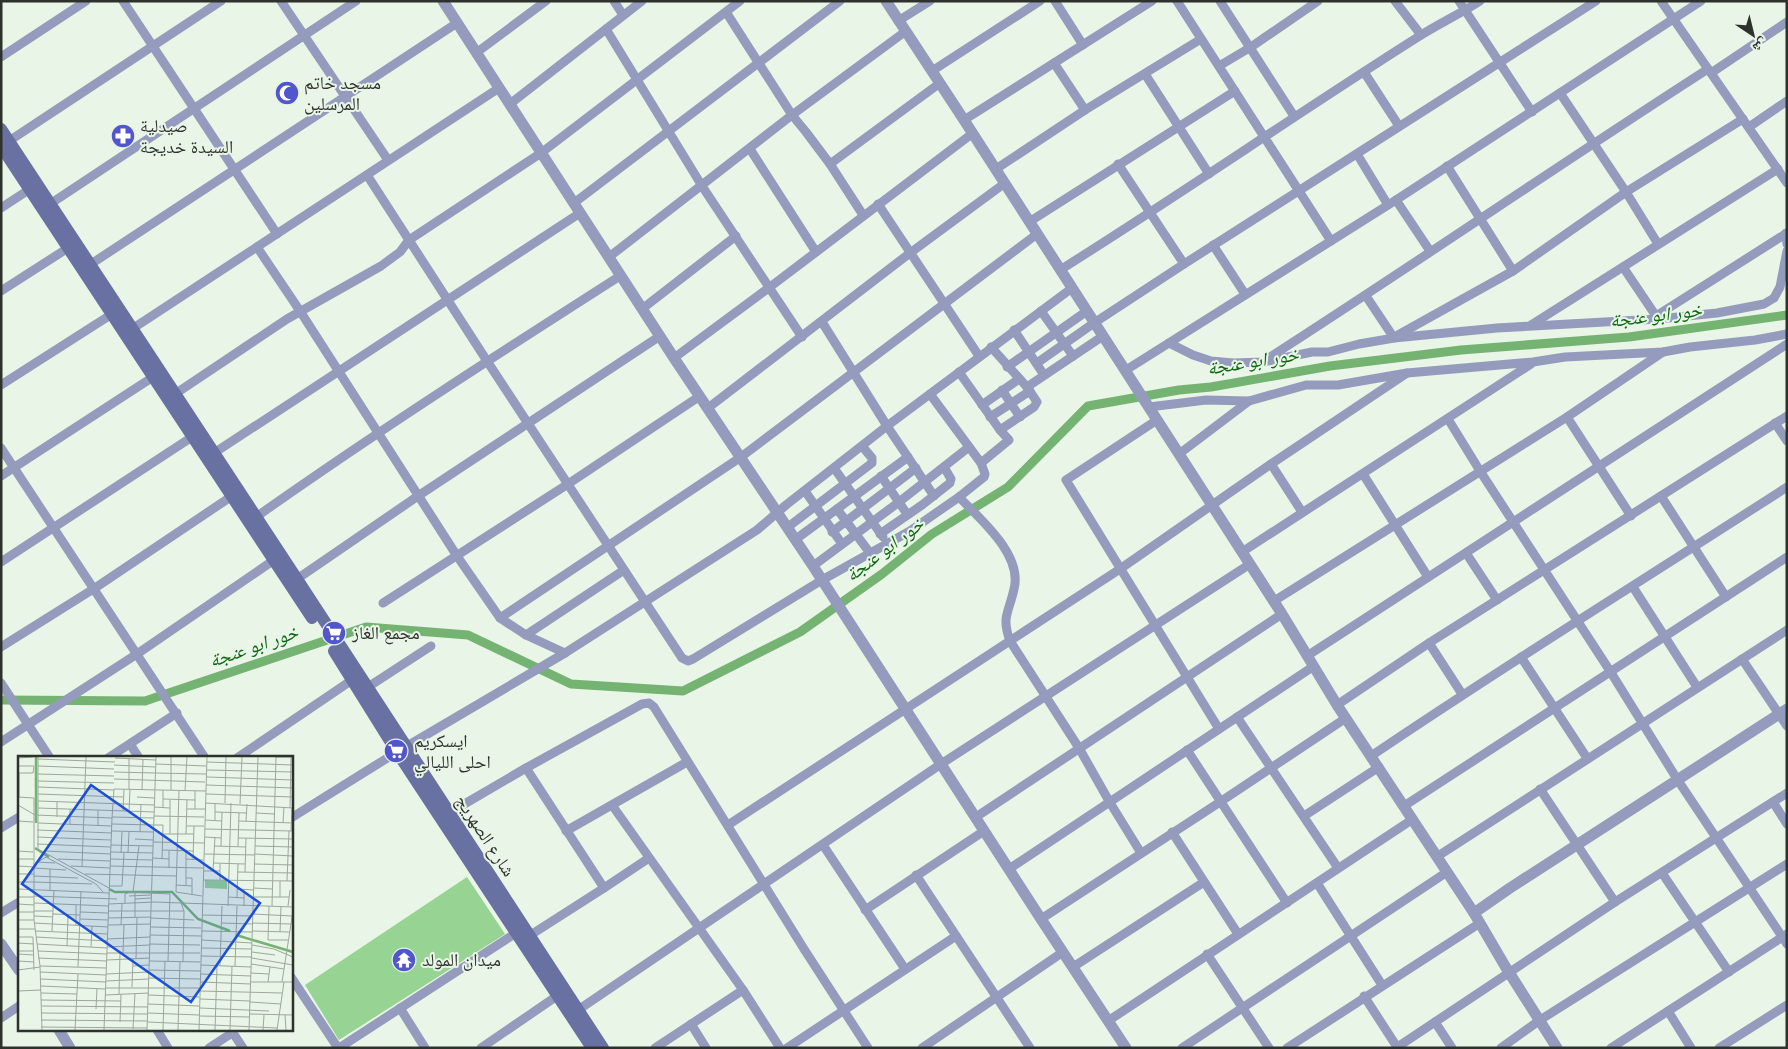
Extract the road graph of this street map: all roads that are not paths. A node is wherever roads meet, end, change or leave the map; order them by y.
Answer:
1 (86, 1) edge
2 (123, 1) edge
3 (221, 1) edge
4 (281, 1) edge
5 (356, 1) edge
6 (546, 1) edge
7 (614, 1) edge
8 (642, 1) edge
9 (740, 1) edge
10 (840, 1) edge
11 (886, 1) edge
12 (930, 1) edge
13 (1040, 1) edge
14 (1055, 1) edge
15 (1152, 1) edge
16 (1177, 1) edge
17 (1220, 1) edge
18 (1318, 1) edge
19 (1396, 1) edge
20 (1459, 1) edge
21 (1480, 1) edge
22 (1596, 1) edge
23 (1661, 1) edge
24 (1701, 1) edge
25 (446, 3) edge
26 (1307, 4) edge
27 (1465, 11) junction
28 (726, 12) junction
29 (623, 15) junction
30 (1674, 19) junction
31 (898, 21) junction
32 (1787, 22) edge
33 (457, 23) junction
34 (606, 29) junction
35 (906, 31) junction
36 (1420, 35) junction
37 (304, 36) junction
38 (1201, 39) junction
39 (1083, 44) junction
40 (154, 47) junction
41 (1251, 47) junction
42 (476, 53) junction
43 (1, 57) edge
44 (1499, 62) junction
45 (758, 63) junction
46 (1054, 64) junction
47 (1219, 66) junction
48 (1710, 71) junction
49 (932, 72) junction
50 (1364, 72) junction
51 (1145, 74) junction
52 (636, 80) junction
53 (940, 83) junction
54 (500, 88) junction
55 (1235, 91) junction
56 (1560, 93) junction
57 (345, 96) junction
58 (1787, 101) edge
59 (510, 104) junction
60 (194, 108) junction
61 (1085, 110) junction
62 (1532, 112) junction
63 (792, 116) junction
64 (1294, 116) junction
65 (1743, 119) junction
66 (964, 120) junction
67 (1178, 126) junction
68 (1399, 126) junction
69 (1748, 127) junction
70 (1, 129) edge
71 (668, 132) junction
72 (973, 133) junction
73 (1266, 137) junction
74 (1594, 143) junction
75 (5, 144) edge
76 (750, 149) junction
77 (541, 153) junction
78 (1357, 154) junction
79 (388, 160) junction
80 (830, 164) junction
81 (1118, 164) junction
82 (1448, 166) junction
83 (234, 169) junction
84 (996, 169) junction
85 (1778, 169) junction
86 (1209, 174) junction
87 (367, 175) junction
88 (1786, 182) edge
89 (1005, 183) junction
90 (702, 186) junction
91 (30, 190) junction
92 (1300, 191) junction
93 (1626, 192) junction
94 (1392, 203) junction
95 (50, 204) junction
96 (878, 204) junction
97 (1, 208) edge
98 (577, 208) junction
99 (1150, 213) junction
100 (863, 215) junction
101 (1480, 218) junction
102 (1029, 222) junction
103 (1786, 233) edge
104 (277, 234) junction
105 (1037, 234) junction
106 (736, 236) junction
107 (409, 240) junction
108 (1331, 240) junction
109 (1658, 244) junction
110 (1787, 244) edge
111 (1214, 245) junction
112 (68, 248) junction
113 (257, 248) junction
114 (1430, 251) junction
115 (1787, 251) edge
116 (816, 252) junction
117 (910, 253) junction
118 (609, 257) junction
119 (91, 264) junction
120 (1184, 264) junction
121 (1623, 267) junction
122 (1060, 270) junction
123 (1513, 271) junction
124 (620, 276) junction
125 (770, 287) junction
126 (1072, 288) junction
127 (1, 291) edge
128 (1245, 294) junction
129 (1366, 296) junction
130 (447, 300) junction
131 (944, 304) junction
132 (642, 309) junction
133 (300, 310) junction
134 (1041, 311) junction
135 (1087, 311) junction
136 (112, 314) junction
137 (1657, 317) junction
138 (822, 322) junction
139 (1094, 323) junction
140 (1530, 326) junction
141 (132, 329) junction
142 (1014, 330) junction
143 (1056, 332) junction
144 (1787, 334) edge
145 (660, 336) junction
146 (1103, 336) junction
147 (802, 337) junction
148 (1394, 338) junction
149 (1170, 343) junction
150 (1064, 344) junction
151 (1787, 344) edge
152 (991, 347) junction
153 (1030, 352) junction
154 (1663, 352) junction
155 (979, 356) junction
156 (1073, 356) junction
157 (674, 358) junction
158 (487, 361) junction
159 (1262, 362) junction
160 (1533, 362) junction
161 (1036, 363) junction
162 (1007, 367) junction
163 (1126, 370) junction
164 (338, 371) junction
165 (853, 372) junction
166 (959, 372) junction
167 (1407, 373) junction
168 (1044, 375) junction
169 (153, 377) junction
170 (1019, 379) junction
171 (1, 385) edge
172 (1028, 389) junction
173 (1002, 390) junction
174 (175, 394) junction
175 (930, 394) junction
176 (700, 396) junction
177 (1249, 401) junction
178 (1146, 403) junction
179 (1011, 404) junction
180 (982, 405) junction
181 (708, 408) junction
182 (1787, 416) edge
183 (990, 417) junction
184 (1020, 417) junction
185 (1567, 417) junction
186 (1448, 419) junction
187 (1157, 420) junction
188 (1775, 423) junction
189 (528, 424) junction
190 (887, 426) junction
191 (1000, 430) junction
192 (377, 434) junction
193 (192, 437) junction
194 (1787, 441) edge
195 (862, 446) junction
196 (969, 447) junction
197 (1, 448) edge
198 (214, 452) junction
199 (1179, 454) junction
200 (741, 457) junction
201 (908, 457) junction
202 (981, 463) junction
203 (1271, 464) junction
204 (1599, 465) junction
205 (944, 467) junction
206 (15, 468) junction
207 (834, 468) junction
208 (866, 468) junction
209 (916, 468) junction
210 (1480, 471) junction
211 (1363, 474) junction
212 (1, 476) edge
213 (855, 476) junction
214 (878, 478) junction
215 (925, 481) junction
216 (845, 483) junction
217 (568, 484) junction
218 (864, 488) junction
219 (889, 488) junction
220 (1787, 488) edge
221 (805, 491) junction
222 (232, 496) junction
223 (418, 496) junction
224 (854, 496) junction
225 (934, 496) junction
226 (1661, 496) junction
227 (959, 498) junction
228 (873, 500) junction
229 (899, 502) junction
230 (1212, 505) junction
231 (815, 506) junction
232 (862, 508) junction
233 (916, 508) junction
234 (837, 509) junction
235 (778, 512) junction
236 (1302, 512) junction
237 (907, 514) junction
238 (1631, 516) junction
239 (256, 517) junction
240 (823, 520) junction
241 (846, 521) junction
242 (924, 521) junction
243 (872, 522) junction
244 (1512, 522) junction
245 (1395, 526) junction
246 (53, 527) junction
247 (788, 527) junction
248 (832, 532) junction
249 (855, 534) junction
250 (880, 534) junction
251 (796, 539) junction
252 (888, 543) junction
253 (842, 544) junction
254 (607, 545) junction
255 (1694, 548) junction
256 (1242, 552) junction
257 (870, 553) junction
258 (1466, 553) junction
259 (457, 556) junction
260 (1787, 557) edge
261 (274, 560) junction
262 (1, 562) edge
263 (1250, 564) junction
264 (813, 566) junction
265 (1120, 569) junction
266 (624, 570) junction
267 (1545, 570) junction
268 (1428, 577) junction
269 (297, 579) junction
270 (822, 580) junction
271 (1633, 587) junction
272 (95, 588) junction
273 (1726, 597) junction
274 (1497, 600) junction
275 (1274, 601) junction
276 (646, 602) junction
277 (383, 603) dead end
278 (1282, 614) junction
279 (500, 618) junction
280 (1578, 621) junction
281 (1155, 627) junction
282 (325, 630) junction
283 (1787, 630) edge
284 (526, 635) junction
285 (1665, 636) junction
286 (1010, 641) junction
287 (1429, 643) junction
288 (334, 644) junction
289 (431, 646) dead end
290 (1, 647) edge
291 (565, 653) junction
292 (137, 654) junction
293 (1307, 656) junction
294 (1521, 658) junction
295 (1742, 659) junction
296 (1314, 666) junction
297 (1610, 671) junction
298 (1187, 676) junction
299 (352, 680) junction
300 (1, 684) edge
301 (368, 687) junction
302 (1697, 687) junction
303 (1462, 694) junction
304 (1047, 696) junction
305 (1337, 705) junction
306 (1555, 707) junction
307 (905, 708) junction
308 (1783, 711) edge
309 (177, 713) junction
310 (1238, 717) junction
311 (1346, 718) junction
312 (28, 723) junction
313 (1642, 723) junction
314 (1787, 726) edge
315 (1219, 729) junction
316 (1, 742) edge
317 (130, 744) junction
318 (1080, 748) junction
319 (402, 750) junction
320 (1187, 750) junction
321 (49, 756) edge
322 (111, 756) edge
323 (138, 756) edge
324 (203, 756) edge
325 (240, 756) edge
326 (1371, 756) junction
327 (1587, 758) junction
328 (687, 762) junction
329 (942, 764) junction
330 (1378, 767) junction
331 (526, 768) junction
332 (1271, 768) junction
333 (1678, 779) junction
334 (1540, 789) junction
335 (1787, 793) edge
336 (1109, 801) junction
337 (1220, 802) junction
338 (1773, 802) junction
339 (612, 805) junction
340 (1404, 806) junction
341 (449, 813) junction
342 (1304, 816) junction
343 (292, 817) edge
344 (976, 817) junction
345 (18, 818) edge
346 (1413, 819) junction
347 (1787, 824) edge
348 (728, 825) junction
349 (1, 828) edge
350 (566, 831) junction
351 (984, 831) junction
352 (1172, 832) junction
353 (1717, 838) junction
354 (1578, 844) junction
355 (823, 845) junction
356 (1141, 853) junction
357 (1438, 856) junction
358 (649, 858) junction
359 (1787, 864) edge
360 (1338, 868) junction
361 (1009, 869) junction
362 (1447, 872) junction
363 (1662, 873) junction
364 (916, 875) junction
365 (1204, 882) junction
366 (1317, 883) junction
367 (764, 885) junction
368 (1749, 887) junction
369 (604, 888) junction
370 (1615, 902) junction
371 (18, 903) edge
372 (1287, 903) junction
373 (865, 910) junction
374 (1, 913) edge
375 (1477, 918) junction
376 (1041, 919) junction
377 (1694, 922) junction
378 (699, 928) junction
379 (516, 933) junction
380 (1238, 934) junction
381 (529, 936) junction
382 (956, 936) junction
383 (1351, 936) junction
384 (1785, 939) edge
385 (1, 944) edge
386 (1063, 952) junction
387 (1208, 954) junction
388 (1073, 968) junction
389 (18, 969) edge
390 (905, 969) junction
391 (1509, 972) junction
392 (1729, 972) junction
393 (292, 978) edge
394 (1382, 985) junction
395 (743, 990) junction
396 (558, 996) junction
397 (1364, 996) junction
398 (996, 997) junction
399 (1787, 1005) edge
400 (18, 1007) edge
401 (400, 1008) junction
402 (1243, 1008) junction
403 (578, 1010) junction
404 (845, 1010) junction
405 (1668, 1011) junction
406 (1, 1018) edge
407 (1540, 1020) junction
408 (1108, 1021) junction
409 (1435, 1022) junction
410 (691, 1024) junction
411 (60, 1032) edge
412 (158, 1032) edge
413 (231, 1032) edge
414 (233, 1032) edge
415 (494, 1044) edge
416 (1397, 1047) edge
417 (70, 1048) edge
418 (168, 1048) edge
419 (209, 1048) edge
420 (243, 1048) edge
421 (339, 1048) edge
422 (425, 1048) edge
423 (481, 1048) edge
424 (592, 1048) edge
425 (603, 1048) edge
426 (655, 1048) edge
427 (706, 1048) edge
428 (780, 1048) edge
429 (787, 1048) edge
430 (868, 1048) edge
431 (922, 1048) edge
432 (1030, 1048) edge
433 (1126, 1048) edge
434 (1182, 1048) edge
435 (1269, 1048) edge
436 (1287, 1048) edge
437 (1452, 1048) edge
438 (1501, 1048) edge
439 (1557, 1048) edge
440 (1611, 1048) edge
441 (1691, 1048) edge
442 (1719, 1048) edge

1 - 43 street
2 - 40 street
3 - 40 street
4 - 37 street
5 - 37 street
6 - 42 street
7 - 29 street
8 - 29 street
9 - 28 street
10 - 45 street
11 - 31 street
12 - 31 street
13 - 49 street
14 - 39 street
15 - 39 street
16 - 38 street
17 - 41 street
18 - 26 street
19 - 36 street
20 - 27 street
21 - 27 street
22 - 44 street
23 - 30 street
24 - 30 street
25 - 33 street
26 - 41 street
27 - 36 street
27 - 44 street
28 - 45 street
28 - 52 street
29 - 34 street
30 - 48 street
30 - 56 street
31 - 35 street
32 - 48 street
33 - 42 street
33 - 57 street
34 - 52 street
34 - 59 street
35 - 49 street
35 - 63 street
36 - 50 street
37 - 57 street
37 - 60 street
38 - 47 street
38 - 51 street
39 - 46 street
40 - 60 street
40 - 75 street
41 - 47 street
41 - 64 street
42 - 54 street
44 - 62 street
44 - 68 street
45 - 63 street
45 - 71 street
46 - 61 street
46 - 66 street
47 - 55 street
48 - 65 street
48 - 74 street
49 - 53 street
50 - 64 street
50 - 68 street
51 - 61 street
51 - 67 street
52 - 71 street
52 - 77 street
53 - 66 street
53 - 80 street
54 - 59 street
54 - 79 street
55 - 67 street
55 - 73 street
56 - 62 street
56 - 74 street
57 - 79 street
57 - 83 street
58 - 69 street
59 - 77 street
60 - 83 street
60 - 95 street
61 - 84 street
62 - 82 street
63 - 76 street
63 - 80 street
64 - 73 street
65 - 69 street
65 - 93 street
66 - 72 street
67 - 81 street
67 - 86 street
68 - 78 street
69 - 85 street
70 - 75 main road
71 - 90 street
71 - 98 street
72 - 84 street
72 - 96 street
73 - 86 street
73 - 92 street
74 - 93 street
74 - 101 street
75 - 91 main road
75 - 95 main road
76 - 90 street
76 - 116 street
77 - 98 street
77 - 107 street
78 - 92 street
78 - 94 street
79 - 87 street
80 - 100 street
81 - 99 street
81 - 102 street
82 - 94 street
82 - 101 street
83 - 104 street
83 - 119 street
84 - 89 street
85 - 88 street
85 - 109 street
86 - 99 street
87 - 104 street
87 - 107 street
89 - 102 street
89 - 117 street
90 - 106 street
90 - 118 street
91 - 97 street
91 - 112 main road
92 - 108 street
92 - 111 street
93 - 109 street
93 - 123 street
94 - 108 street
94 - 114 street
95 - 119 main road
96 - 100 street
96 - 117 street
98 - 118 street
98 - 130 street
99 - 120 street
99 - 122 street
100 - 116 street
101 - 114 street
101 - 123 street
102 - 105 street
103 - 110 street
103 - 137 street
104 - 113 street
105 - 122 street
105 - 131 street
106 - 125 street
106 - 132 street
107 - 130 street
107 - 133 street
108 - 128 street
109 - 121 street
111 - 120 street
111 - 128 street
112 - 127 street
112 - 136 main road
113 - 133 street
113 - 141 street
114 - 129 street
115 - 137 street
116 - 125 street
117 - 131 street
117 - 138 street
118 - 124 street
119 - 141 main road
120 - 139 street
121 - 137 street
121 - 140 street
122 - 126 street
123 - 148 street
124 - 132 street
124 - 158 street
125 - 147 street
125 - 157 street
126 - 134 street
126 - 135 street
128 - 149 street
129 - 148 street
129 - 159 street
130 - 158 street
130 - 164 street
131 - 155 street
131 - 165 street
132 - 145 street
133 - 164 street
133 - 174 street
134 - 142 street
134 - 143 street
135 - 139 street
135 - 143 street
136 - 169 main road
136 - 171 street
137 - 140 street
138 - 147 street
138 - 165 street
139 - 146 street
139 - 150 street
140 - 148 street
141 - 174 main road
142 - 152 street
142 - 153 street
143 - 150 street
143 - 153 street
144 - 154 street
145 - 157 street
145 - 189 street
146 - 156 street
146 - 163 street
147 - 181 street
148 - 159 street
149 - 159 street
149 - 163 street
150 - 156 street
150 - 161 street
151 - 204 street
152 - 155 street
152 - 162 street
153 - 161 street
153 - 162 street
154 - 160 street
154 - 185 street
155 - 166 street
156 - 168 street
157 - 176 street
158 - 189 street
158 - 192 street
160 - 167 street
160 - 186 street
161 - 168 street
162 - 170 street
163 - 178 street
164 - 192 street
164 - 198 street
165 - 190 street
165 - 200 street
166 - 175 street
166 - 180 street
167 - 177 street
167 - 203 street
168 - 172 street
169 - 193 main road
169 - 206 street
170 - 172 street
170 - 173 street
172 - 179 street
172 - 184 street
173 - 179 street
173 - 180 street
174 - 198 main road
175 - 190 street
175 - 196 street
176 - 181 street
176 - 217 street
177 - 178 street
177 - 199 street
178 - 187 street
179 - 183 street
179 - 184 street
180 - 183 street
181 - 200 street
182 - 188 street
183 - 191 street
184 - 191 street
185 - 204 street
185 - 210 street
186 - 210 street
186 - 211 street
187 - 199 street
187 - 265 street
188 - 194 street
188 - 226 street
189 - 217 street
189 - 223 street
190 - 195 street
190 - 201 street
191 - 202 street
192 - 223 street
192 - 239 street
193 - 222 main road
193 - 246 street
195 - 207 street
195 - 208 street
196 - 202 street
196 - 205 street
197 - 206 street
198 - 239 main road
199 - 230 street
200 - 235 street
200 - 254 street
201 - 209 street
201 - 214 street
202 - 227 street
203 - 230 street
203 - 236 street
204 - 238 street
204 - 244 street
205 - 215 street
205 - 225 street
206 - 212 street
206 - 246 street
207 - 216 street
207 - 221 street
208 - 213 street
208 - 214 street
209 - 215 street
209 - 219 street
210 - 244 street
210 - 245 street
211 - 236 street
211 - 245 street
213 - 216 street
213 - 218 street
214 - 218 street
214 - 219 street
215 - 225 street
215 - 229 street
216 - 224 street
216 - 231 street
217 - 254 street
217 - 259 street
218 - 224 street
218 - 228 street
219 - 228 street
219 - 229 street
220 - 255 street
221 - 231 street
221 - 235 street
222 - 261 main road
222 - 272 street
223 - 259 street
223 - 269 street
224 - 232 street
224 - 234 street
225 - 233 street
226 - 238 street
226 - 255 street
227 - 242 street
227 - 286 street
228 - 232 street
229 - 237 street
229 - 243 street
230 - 256 street
230 - 265 street
231 - 240 street
231 - 247 street
232 - 241 street
232 - 243 street
233 - 237 street
233 - 242 street
234 - 240 street
234 - 241 street
235 - 247 street
235 - 276 street
236 - 256 street
237 - 250 street
238 - 267 street
239 - 269 main road
240 - 248 street
240 - 251 street
241 - 248 street
241 - 249 street
242 - 252 street
243 - 249 street
243 - 250 street
244 - 258 street
244 - 267 street
245 - 268 street
245 - 275 street
246 - 262 street
246 - 272 street
247 - 251 street
248 - 253 street
249 - 253 street
249 - 257 street
250 - 252 street
251 - 264 street
252 - 257 street
253 - 264 street
254 - 266 street
254 - 279 street
255 - 271 street
255 - 273 street
256 - 263 street
257 - 270 street
258 - 268 street
258 - 274 street
259 - 277 street
259 - 279 street
260 - 273 street
261 - 282 main road
261 - 292 street
263 - 275 street
263 - 281 street
264 - 270 street
265 - 281 street
265 - 286 street
266 - 276 street
266 - 284 street
267 - 274 street
267 - 280 street
268 - 293 street
269 - 282 main road
270 - 276 street
270 - 307 street
271 - 280 street
271 - 285 street
272 - 290 street
272 - 292 street
273 - 285 street
274 - 287 street
275 - 278 street
276 - 291 street
278 - 293 street
278 - 298 street
279 - 284 street
280 - 294 street
280 - 297 street
281 - 298 street
281 - 304 street
282 - 288 main road
283 - 295 street
284 - 291 street
285 - 297 street
285 - 302 street
286 - 304 street
286 - 307 street
287 - 303 street
287 - 305 street
288 - 299 main road, شارع الصهريج
288 - 301 main road, شارع الصهريج
289 - 301 street
291 - 319 street
292 - 309 street
292 - 312 street
293 - 296 street
294 - 303 street
294 - 306 street
295 - 302 street
295 - 308 street
296 - 305 street
296 - 310 street
297 - 306 street
297 - 313 street
298 - 315 street
298 - 318 street
299 - 319 main road, شارع الصهريج
299 - 325 street
300 - 312 street
301 - 319 main road, شارع الصهريج
302 - 313 street
303 - 326 street
304 - 318 street
304 - 329 street
305 - 311 street
306 - 327 street
306 - 340 street
307 - 329 street
307 - 348 street
308 - 314 street
308 - 333 street
309 - 317 street
309 - 324 street
310 - 315 street
310 - 332 street
311 - 326 street
311 - 332 street
312 - 316 street
312 - 321 street
313 - 327 street
313 - 333 street
315 - 320 street
317 - 322 street
317 - 323 street
318 - 336 street
318 - 344 street
319 - 341 main road, شارع الصهريج
319 - 343 street
319 - 379 main road, شارع الصهريج
320 - 336 street
320 - 337 street
326 - 330 street
327 - 334 street
328 - 331 street
328 - 339 street
328 - 348 street
329 - 344 street
329 - 355 street
330 - 340 street
330 - 342 street
331 - 341 street
331 - 350 street
332 - 337 street
332 - 342 street
333 - 353 street
333 - 354 street
334 - 354 street
334 - 357 street
335 - 338 street
336 - 356 street
336 - 361 street
337 - 352 street
337 - 372 street
338 - 347 street
338 - 353 street
339 - 350 street
339 - 358 street
340 - 346 street
341 - 381 main road, شارع الصهريج
342 - 360 street
344 - 351 street
345 - 349 street
346 - 357 street
346 - 360 street
348 - 367 street
350 - 369 street
351 - 361 street
351 - 364 street
352 - 356 street
352 - 365 street
353 - 363 street
353 - 368 street
354 - 370 street
354 - 375 street
355 - 367 street
355 - 373 street
356 - 376 street
357 - 362 street
358 - 369 street
358 - 378 street
359 - 368 street
360 - 366 street
361 - 376 street
362 - 375 street
362 - 383 street
363 - 370 street
363 - 377 street
364 - 373 street
364 - 382 street
365 - 380 street
365 - 388 street
366 - 372 street
366 - 383 street
367 - 378 street
367 - 404 street
368 - 377 street
368 - 384 street
369 - 381 street
370 - 391 street
371 - 374 street
372 - 380 street
373 - 390 street
375 - 391 street
375 - 394 street
376 - 386 street
377 - 392 street
377 - 407 street
378 - 395 street
378 - 403 street
379 - 396 main road, شارع الصهريج
379 - 401 street
380 - 387 street
381 - 403 main road, شارع الصهريج
382 - 390 street
382 - 398 street
383 - 394 street
383 - 402 street
384 - 392 street
385 - 389 street
386 - 388 street
386 - 398 street
387 - 402 street
387 - 408 street
388 - 408 street
390 - 404 street
391 - 407 street
391 - 409 street
392 - 405 street
393 - 421 street
394 - 397 street
395 - 410 street
395 - 428 street
396 - 415 street
396 - 424 main road, شارع الصهريج
397 - 416 street
397 - 436 street
398 - 431 street
398 - 432 street
399 - 442 street
400 - 406 street
401 - 421 street
401 - 422 street
402 - 434 street
402 - 435 street
403 - 425 main road, شارع الصهريج
404 - 429 street
404 - 430 street
405 - 440 street
405 - 441 street
407 - 438 street
407 - 439 street
408 - 433 street
409 - 416 street
409 - 437 street
410 - 426 street
410 - 427 street
411 - 417 street
412 - 418 street
413 - 419 street
414 - 420 street
415 - 423 street

